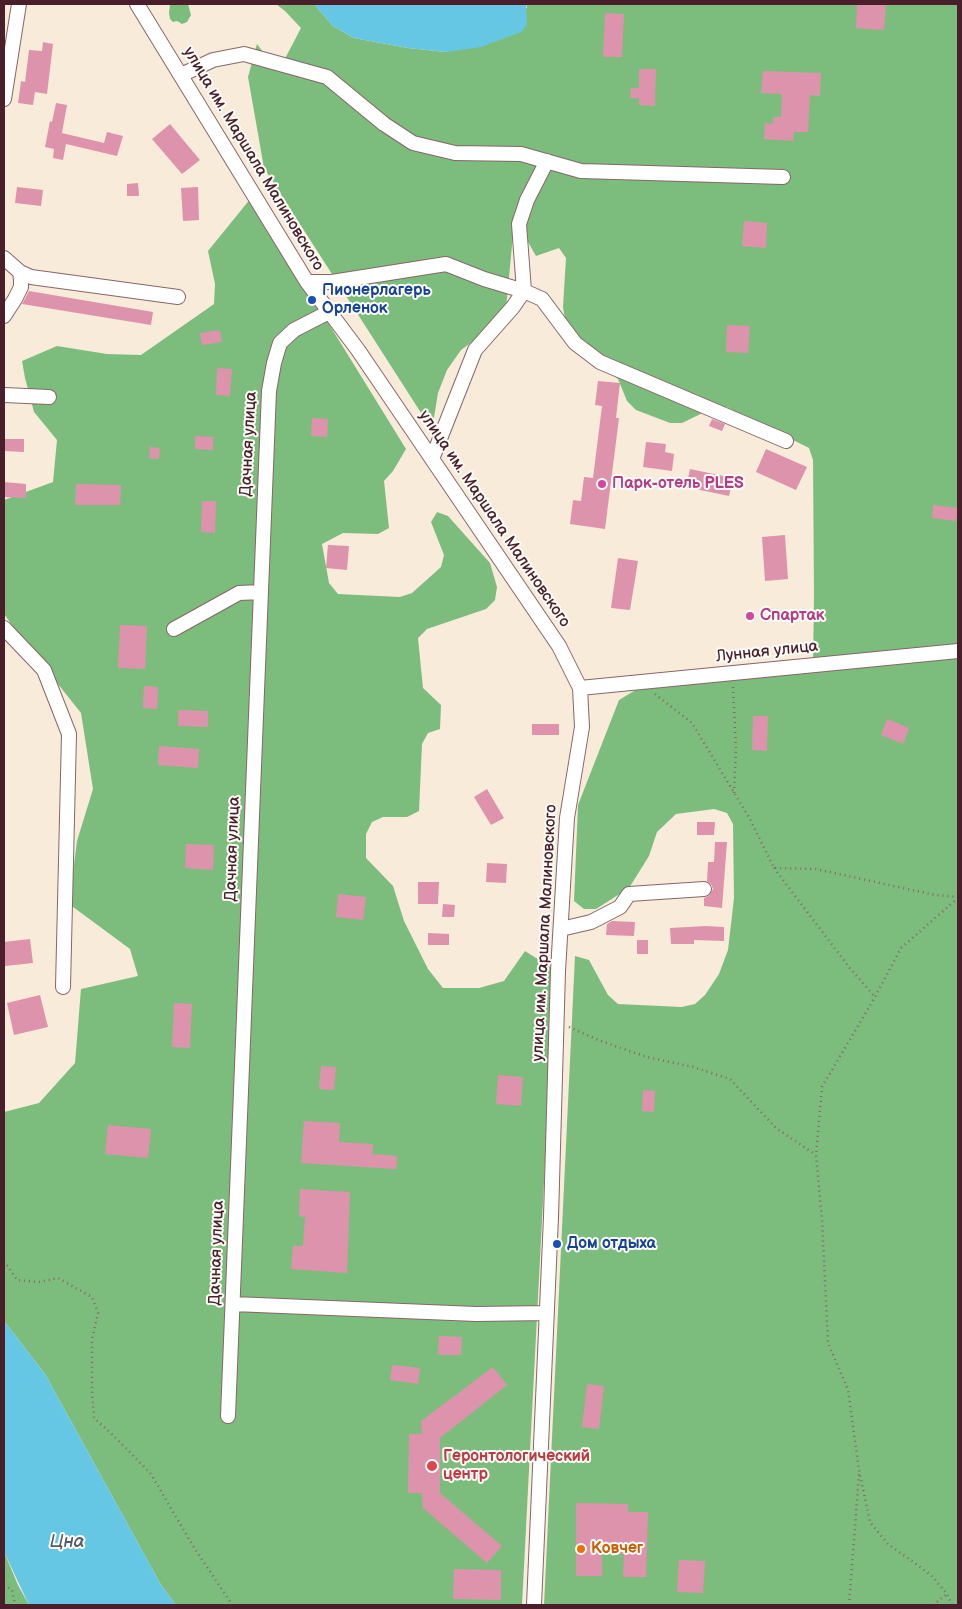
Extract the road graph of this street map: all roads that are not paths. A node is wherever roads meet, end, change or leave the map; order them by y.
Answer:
1 (19, 4) edge
2 (137, 4) edge
3 (181, 75) junction
4 (4, 99) edge
5 (547, 162) junction
6 (783, 177) dead end
7 (4, 258) edge
8 (20, 272) junction
9 (307, 282) junction
10 (524, 291) junction
11 (178, 297) dead end
12 (330, 312) junction
13 (4, 316) edge
14 (4, 395) edge
15 (49, 397) dead end
16 (786, 441) dead end
17 (432, 459) junction
18 (261, 592) junction
19 (4, 628) edge
20 (174, 629) dead end
21 (958, 651) edge
22 (580, 688) junction
23 (704, 889) dead end
24 (561, 929) junction
25 (63, 987) dead end
26 (233, 1304) junction
27 (546, 1313) junction
28 (228, 1416) dead end
29 (534, 1605) edge

1 - 4 street
2 - 3 street, улица им. Маршала Малиновского
3 - 5 street
3 - 9 street, улица им. Маршала Малиновского
5 - 6 street
5 - 10 street
7 - 8 street
8 - 11 street
8 - 13 street
9 - 10 street
9 - 12 street, улица им. Маршала Малиновского
10 - 16 street
10 - 17 street
12 - 17 street, улица им. Маршала Малиновского
12 - 18 street, Дачная улица
14 - 15 street
17 - 22 street, улица им. Маршала Малиновского
18 - 20 street
18 - 26 street, Дачная улица
19 - 25 street
21 - 22 street, Лунная улица
22 - 24 street, улица им. Маршала Малиновского
23 - 24 street
24 - 27 street, улица им. Маршала Малиновского
26 - 27 street
26 - 28 street, Дачная улица
27 - 29 street, улица им. Маршала Малиновского

